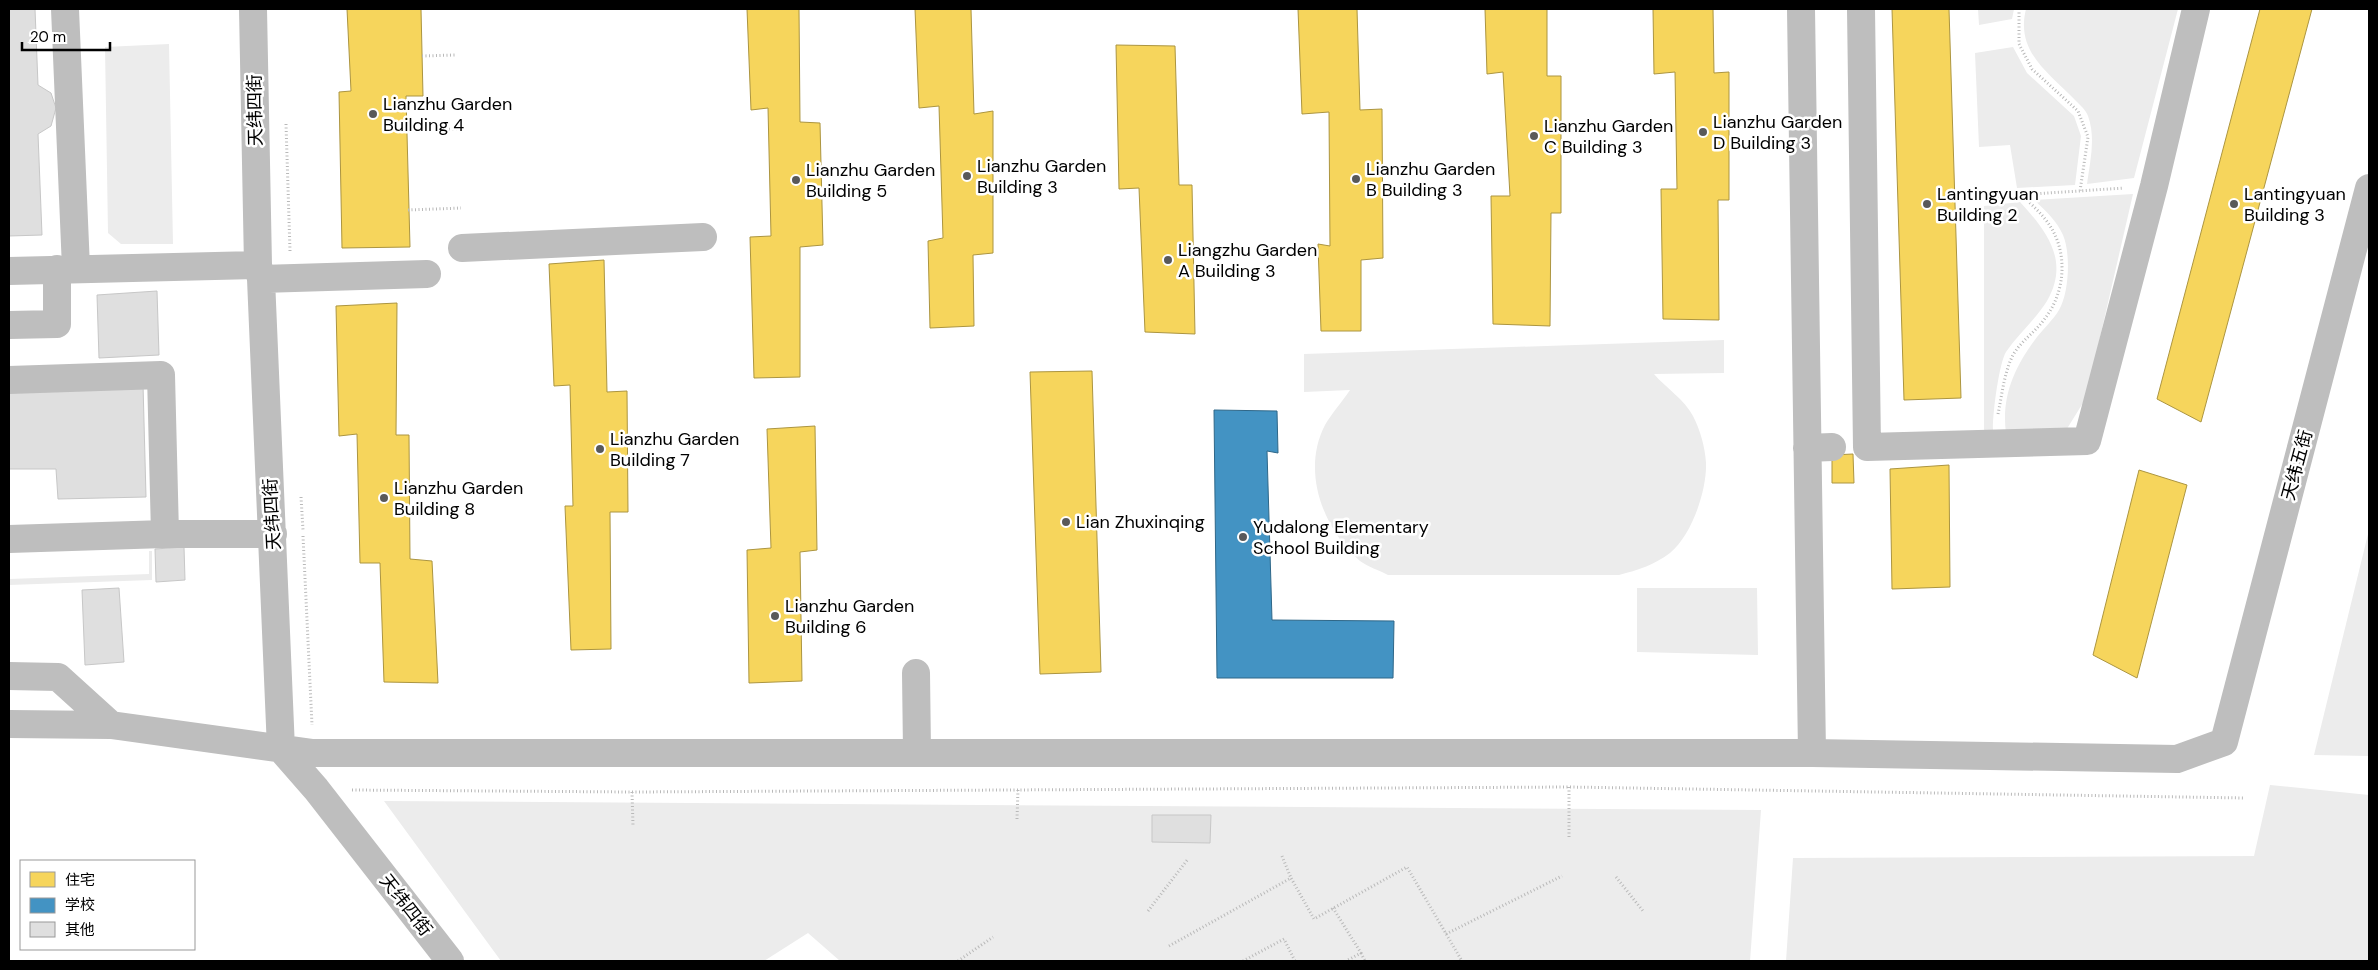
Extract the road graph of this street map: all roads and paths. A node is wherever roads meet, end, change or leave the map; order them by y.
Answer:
1 (65, 9) edge
2 (253, 9) edge
3 (1801, 9) edge
4 (1861, 9) edge
5 (2019, 9) edge
6 (2196, 9) edge
7 (456, 55) dead end
8 (422, 56) dead end
9 (286, 115) dead end
10 (458, 130) dead end
11 (407, 131) dead end
12 (2154, 186) junction
13 (2369, 188) edge
14 (2080, 191) junction
15 (2020, 195) junction
16 (1988, 196) dead end
17 (460, 208) dead end
18 (408, 210) dead end
19 (703, 237) dead end
20 (462, 248) dead end
21 (67, 269) junction
22 (9, 271) edge
23 (259, 272) junction
24 (427, 274) dead end
25 (291, 279) junction
26 (9, 324) edge
27 (9, 380) edge
28 (2001, 443) junction
29 (302, 496) dead end
30 (165, 534) junction
31 (273, 534) junction
32 (9, 539) edge
33 (916, 673) dead end
34 (9, 676) edge
35 (9, 724) edge
36 (111, 725) junction
37 (281, 749) junction
38 (917, 752) junction
39 (313, 753) junction
40 (1812, 754) junction
41 (1570, 787) junction
42 (1018, 788) junction
43 (316, 789) junction
44 (632, 792) junction
45 (2244, 798) dead end
46 (1017, 820) dead end
47 (633, 826) dead end
48 (1569, 836) dead end
49 (1282, 856) dead end
50 (1188, 859) dead end
51 (1562, 876) dead end
52 (1616, 877) dead end
53 (1291, 878) junction
54 (1333, 908) junction
55 (1148, 911) dead end
56 (1643, 911) dead end
57 (1446, 934) junction
58 (993, 936) dead end
59 (1169, 946) dead end
60 (1361, 953) junction
61 (450, 961) edge
62 (958, 961) edge
63 (1243, 961) edge
64 (1296, 961) edge
65 (1346, 961) edge
66 (1365, 961) edge
67 (1462, 961) edge

1 - 21 street
2 - 23 street, 天纬四街
3 - 40 street
4 - 28 street
5 - 14 path
6 - 12 street
7 - 8 path
9 - 25 path
10 - 11 path
12 - 14 path
12 - 28 street
13 - 40 street, 天纬五街
14 - 15 path
15 - 16 path
15 - 28 path
17 - 18 path
19 - 20 street
21 - 22 street
21 - 23 street
21 - 26 street
23 - 25 street
23 - 31 street, 天纬四街
24 - 25 street
27 - 30 street
29 - 39 path
30 - 31 street
30 - 32 street
31 - 37 street, 天纬四街
33 - 38 street
34 - 36 street
35 - 36 street
36 - 37 street
37 - 39 street
37 - 43 street, 天纬四街
38 - 39 street
38 - 40 street
41 - 42 path
41 - 45 path
41 - 48 path
42 - 44 path
42 - 46 path
43 - 44 path
43 - 61 street, 天纬四街
44 - 47 path
49 - 53 path
50 - 55 path
51 - 57 path
52 - 56 path
53 - 54 path
53 - 59 path
54 - 57 path
54 - 60 path
57 - 67 path
58 - 62 path
60 - 65 path
60 - 66 path
63 - 64 path

